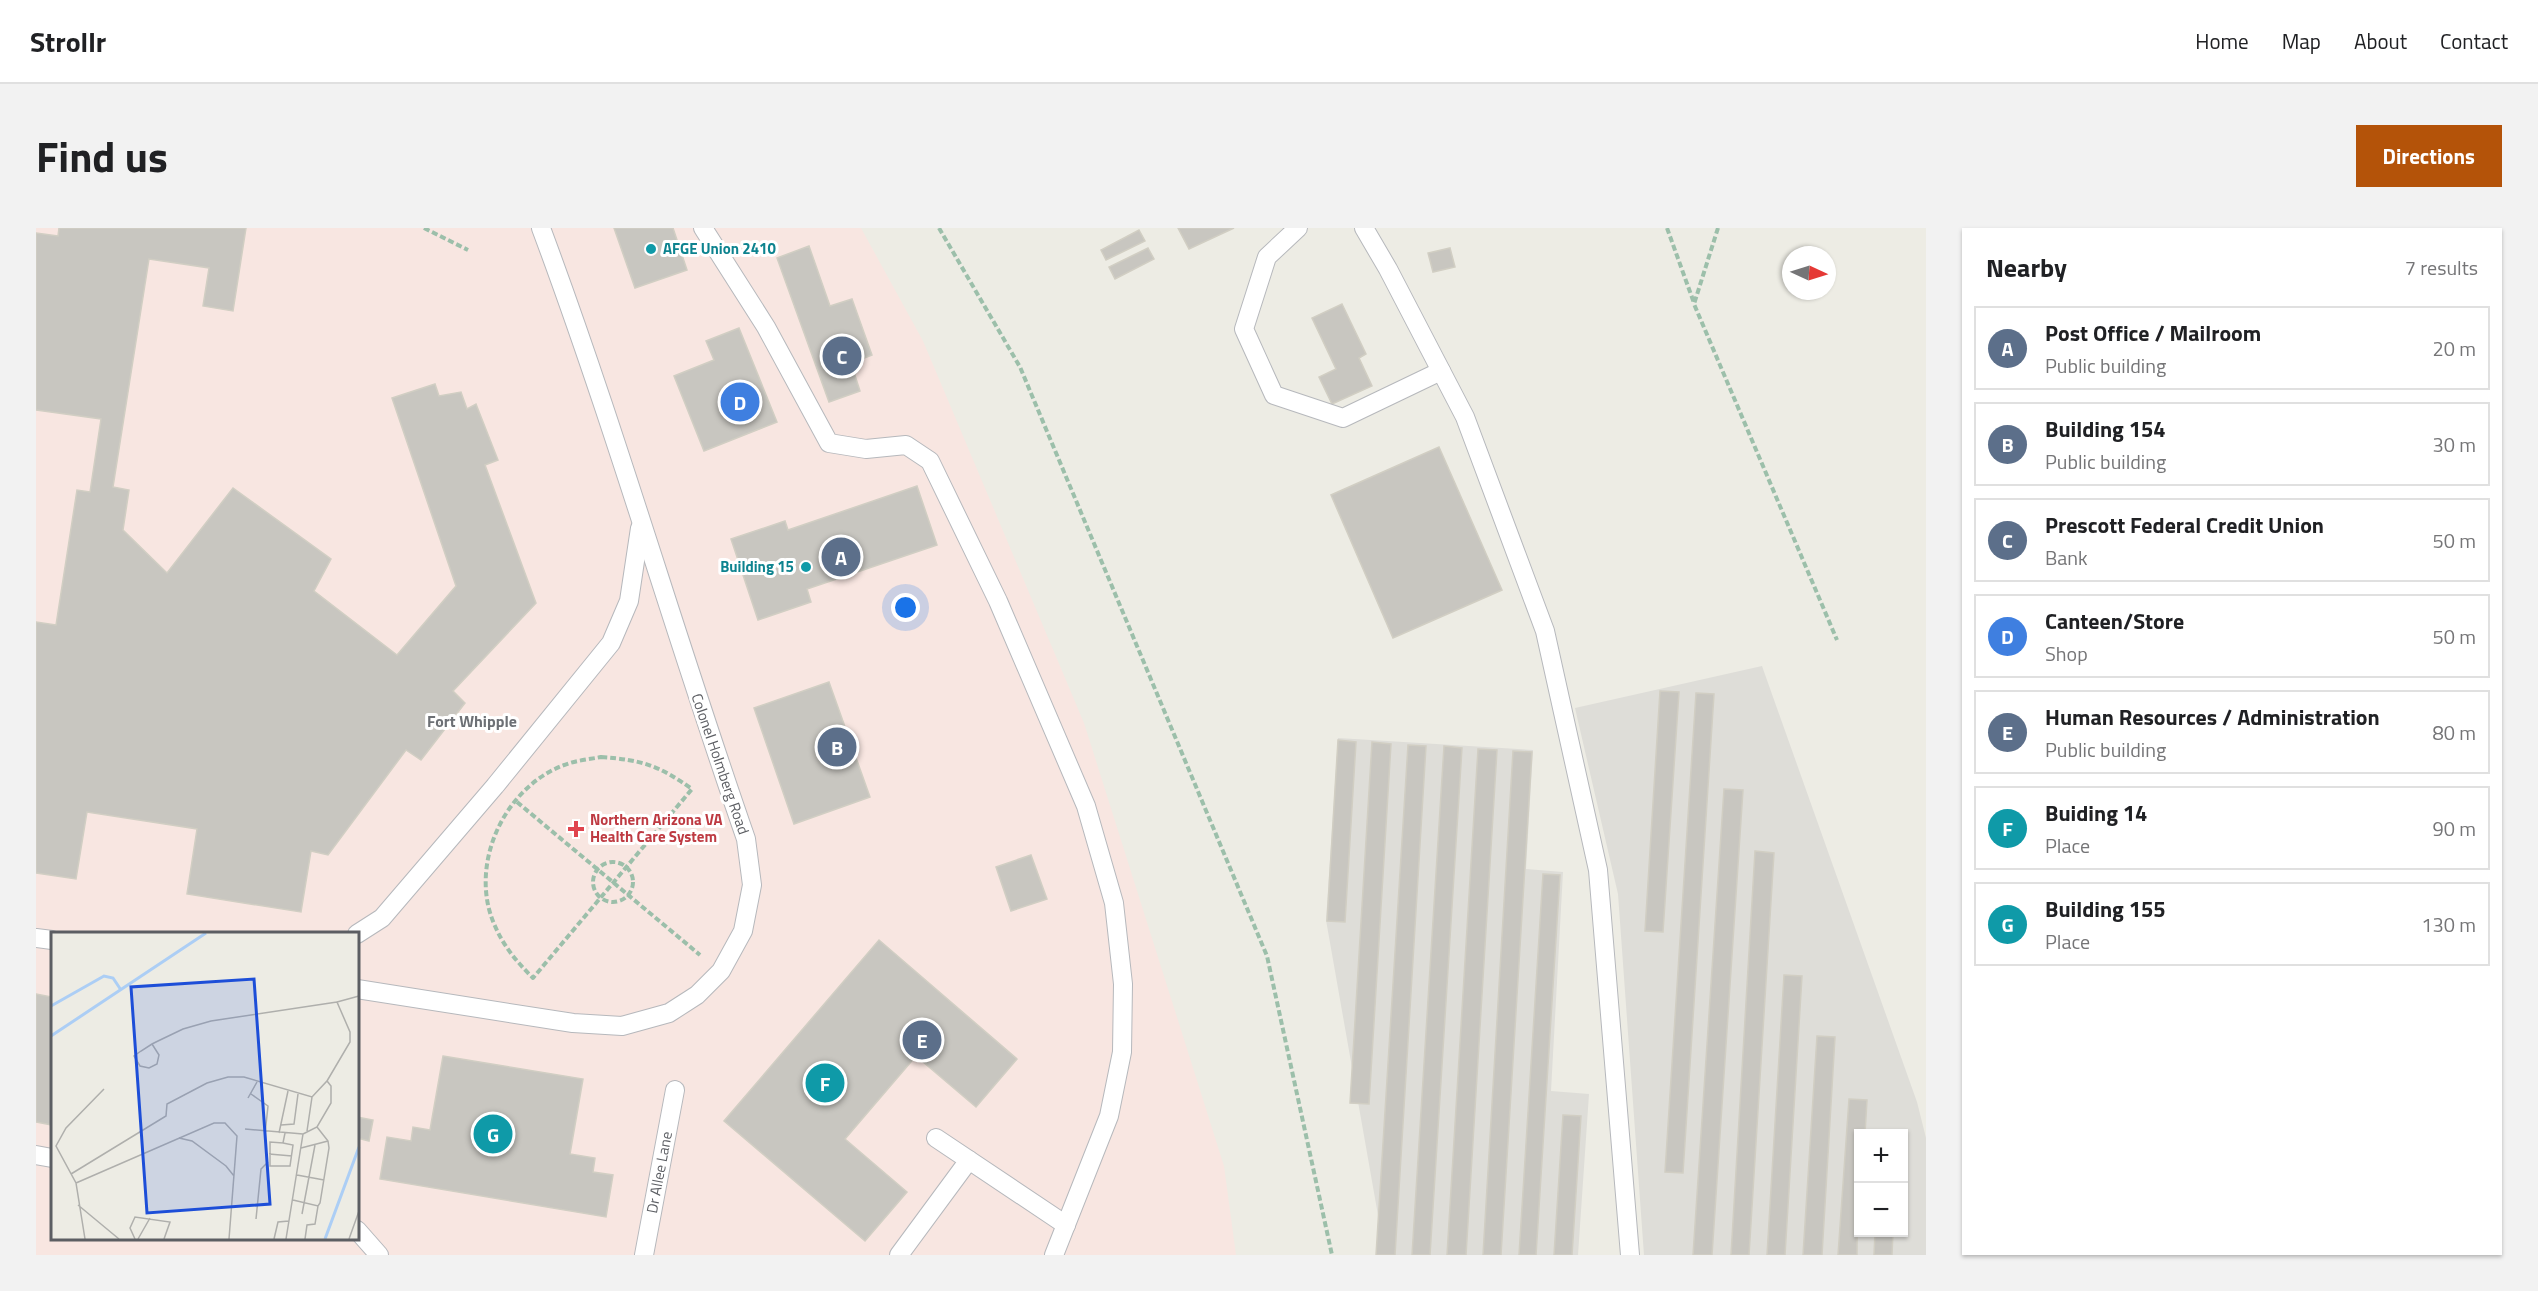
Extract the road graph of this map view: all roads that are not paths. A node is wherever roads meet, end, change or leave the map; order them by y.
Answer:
1 (541, 228) edge
2 (703, 228) edge
3 (1298, 228) edge
4 (1364, 228) edge
5 (1441, 371) junction
6 (640, 523) junction
7 (358, 933) edge
8 (36, 938) edge
9 (51, 940) edge
10 (358, 989) edge
11 (675, 1090) dead end
12 (936, 1138) dead end
13 (36, 1155) edge
14 (51, 1158) edge
15 (969, 1160) junction
16 (1066, 1225) junction
17 (358, 1231) edge
18 (379, 1255) edge
19 (644, 1255) edge
20 (899, 1255) edge
21 (1054, 1255) edge
22 (1630, 1255) edge

1 - 6 lane, Colonel Holmberg Road
2 - 16 lane
3 - 5 lane
4 - 5 lane
5 - 22 lane
6 - 7 lane
6 - 10 lane, Colonel Holmberg Road
8 - 9 lane
11 - 19 lane, Dr Allee Lane
12 - 15 lane
13 - 14 lane
15 - 16 lane
15 - 20 lane
16 - 21 lane
17 - 18 lane

